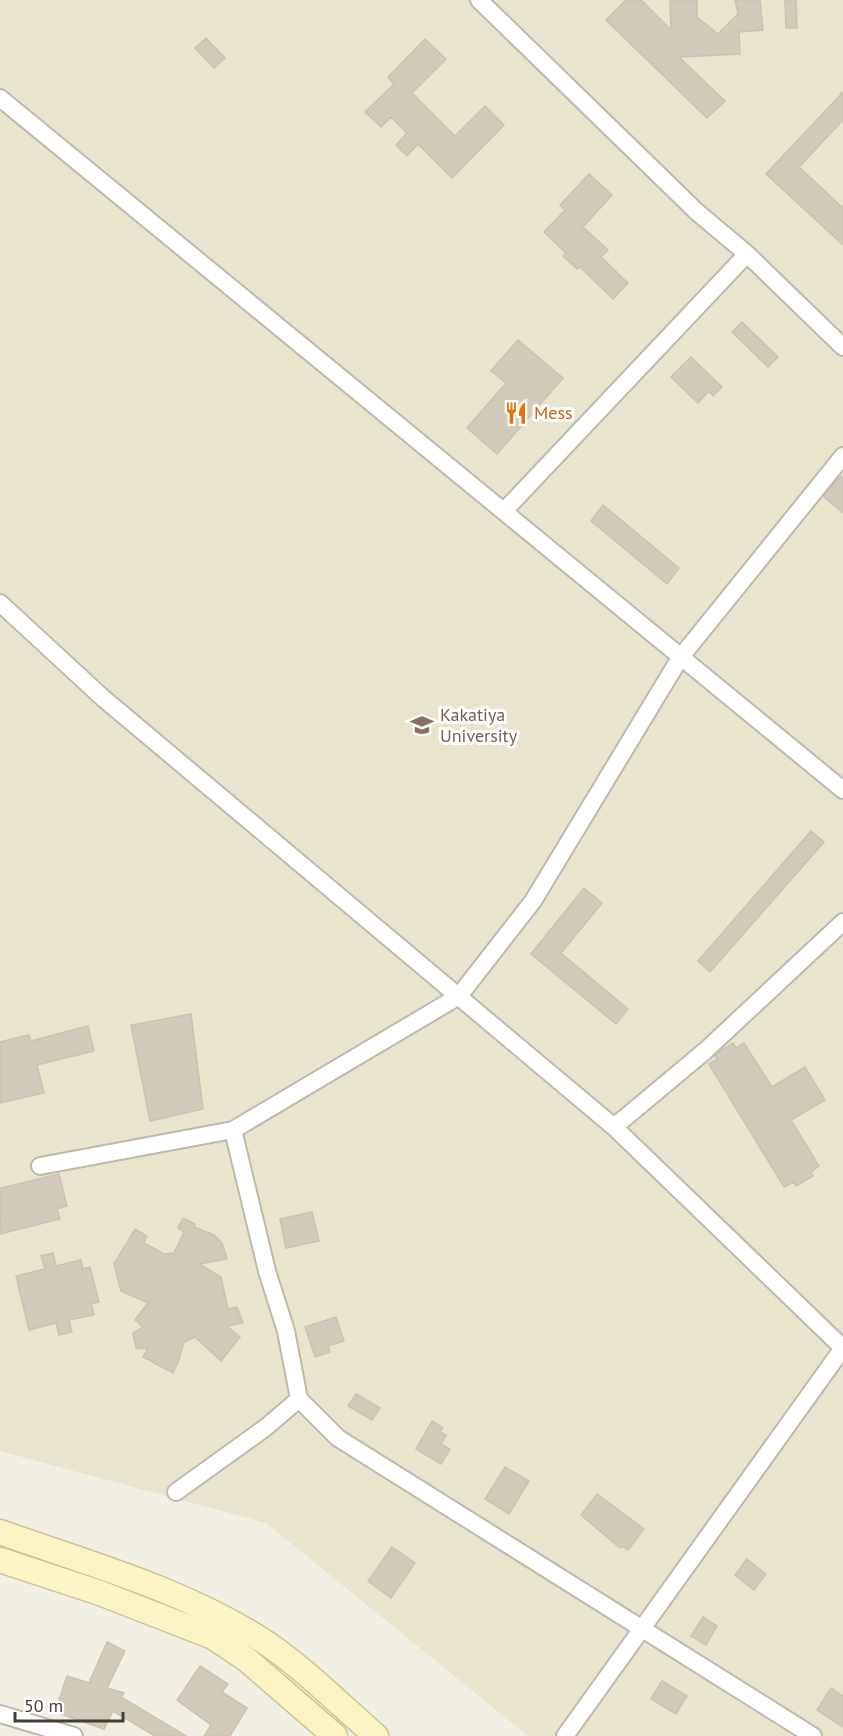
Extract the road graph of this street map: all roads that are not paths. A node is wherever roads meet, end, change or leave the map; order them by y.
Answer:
1 (479, 0) edge
2 (0, 99) edge
3 (747, 254) junction
4 (843, 347) edge
5 (843, 456) edge
6 (504, 511) junction
7 (0, 603) edge
8 (680, 658) junction
9 (843, 790) edge
10 (843, 922) edge
11 (459, 996) junction
12 (614, 1127) junction
13 (232, 1130) junction
14 (40, 1166) dead end
15 (843, 1348) edge
16 (299, 1399) junction
17 (176, 1492) dead end
18 (0, 1533) edge
19 (0, 1560) edge
20 (642, 1628) junction
21 (0, 1714) edge
22 (322, 1731) edge
23 (74, 1736) edge
24 (376, 1736) edge
25 (565, 1736) edge
26 (813, 1736) edge

1 - 3 street
2 - 6 street
3 - 4 street
3 - 6 street
5 - 8 street
6 - 8 street
7 - 11 street
8 - 9 street
8 - 11 street
10 - 12 street
11 - 12 street
11 - 13 street
12 - 15 street
13 - 14 street
13 - 16 street
15 - 20 street
16 - 17 street
16 - 20 street
18 - 24 main road
19 - 22 main road
20 - 25 street
20 - 26 street
21 - 23 street

